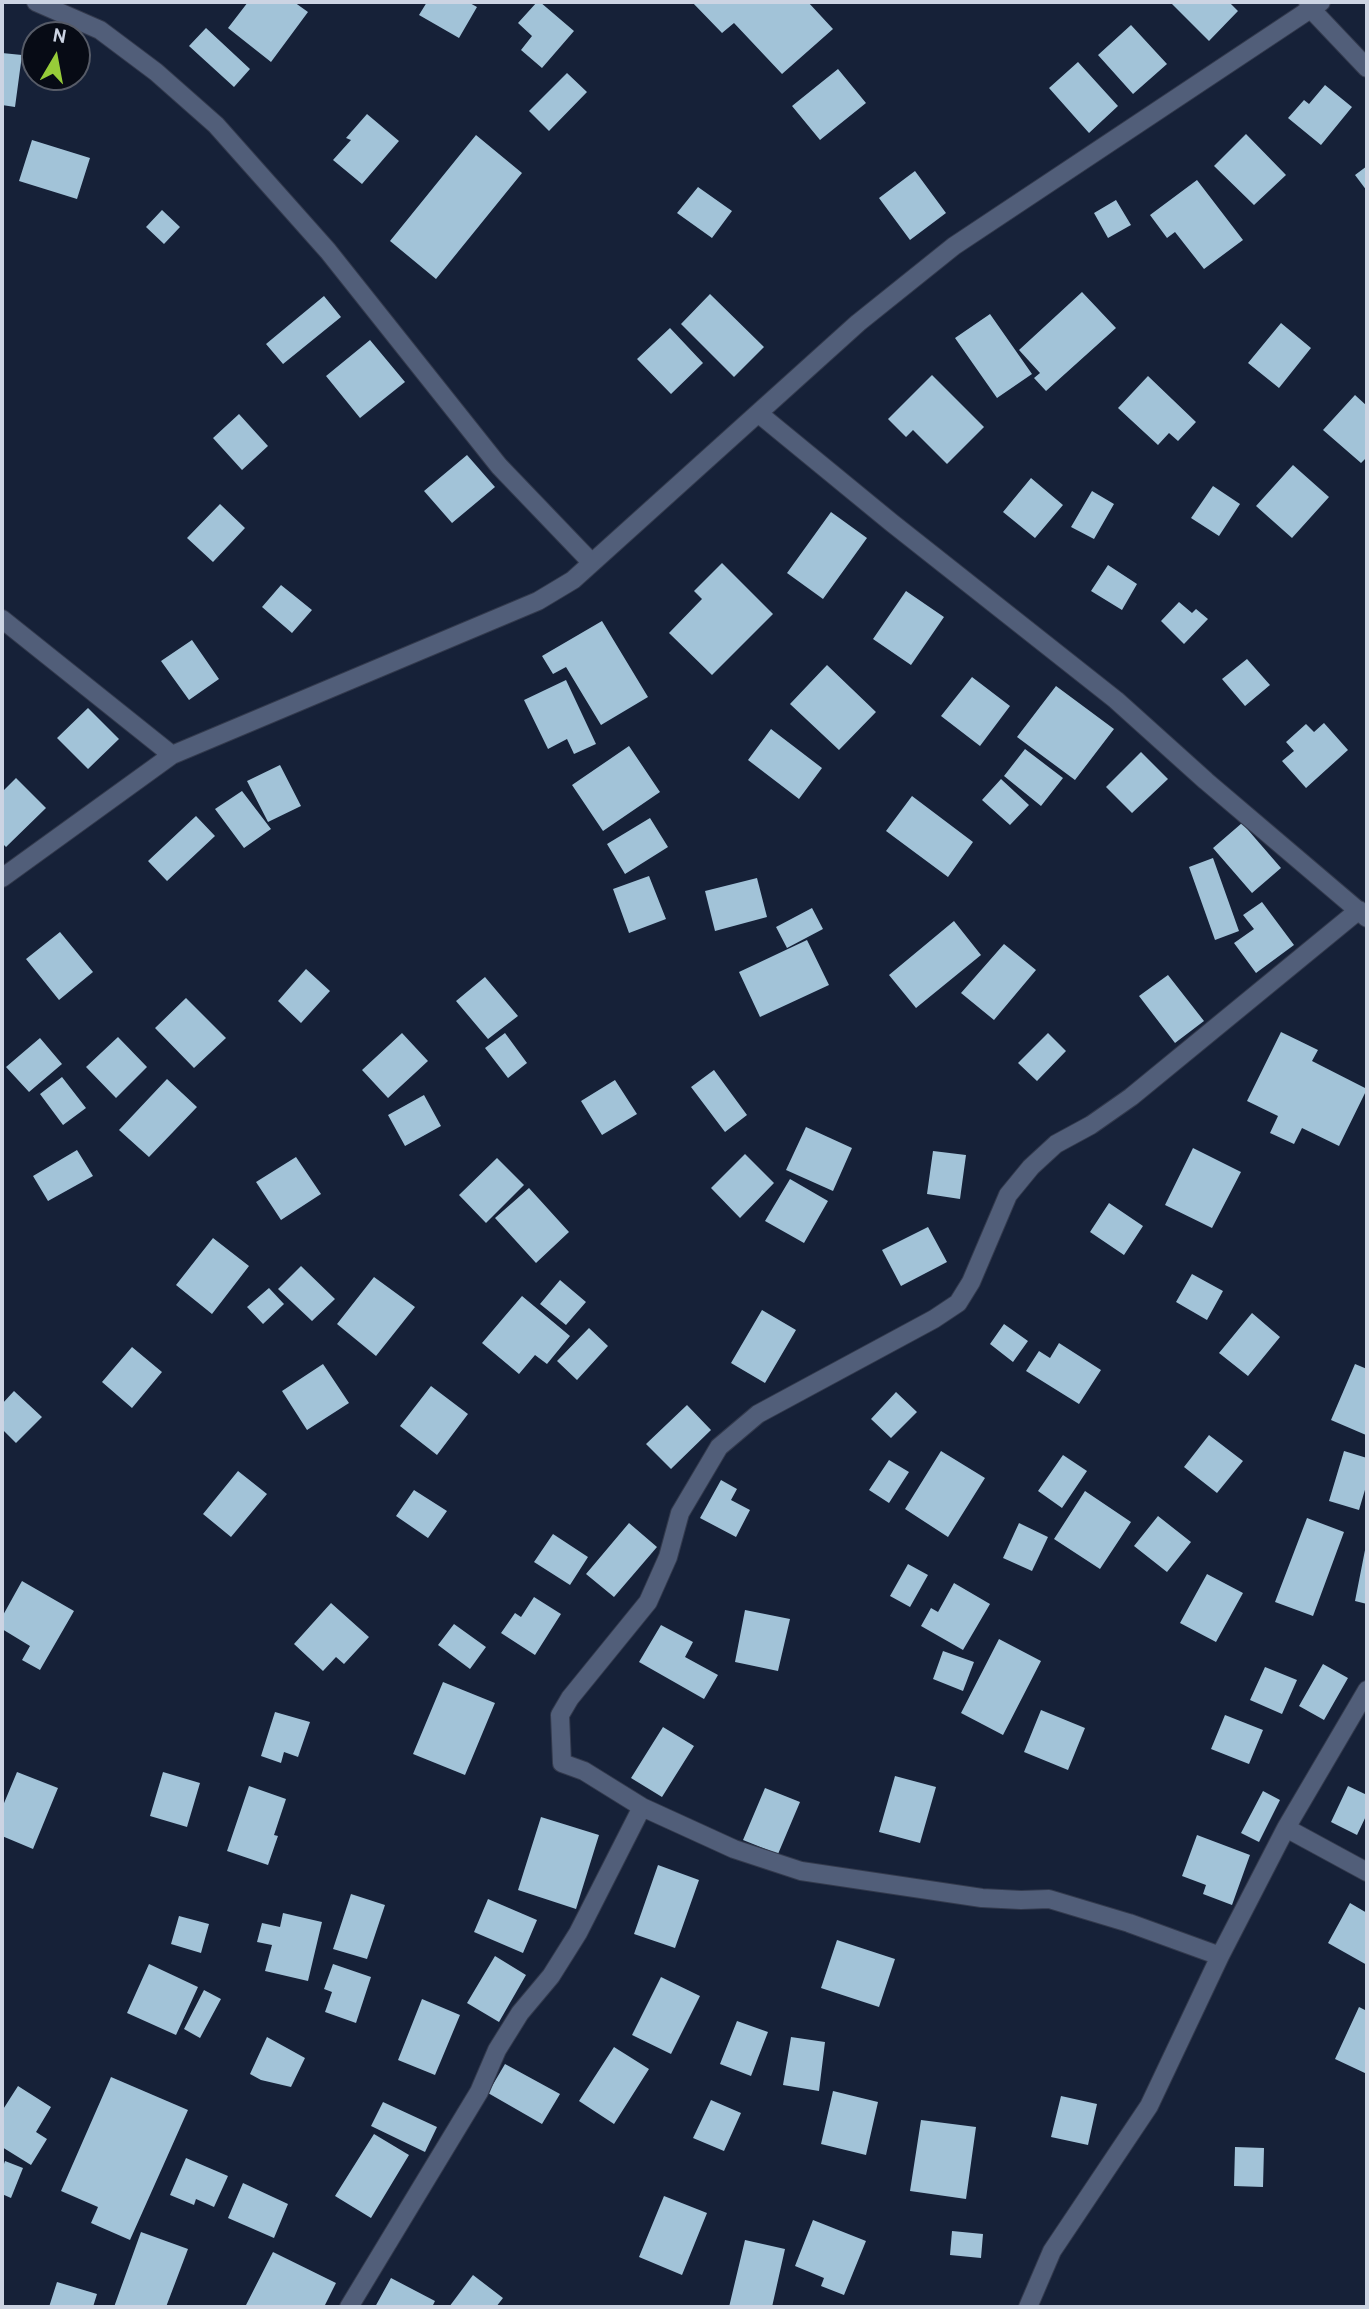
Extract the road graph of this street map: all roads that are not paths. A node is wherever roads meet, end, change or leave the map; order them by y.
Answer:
1 (36, 2) edge
2 (1313, 4) edge
3 (1367, 68) edge
4 (758, 414) junction
5 (592, 563) junction
6 (2, 619) edge
7 (172, 755) junction
8 (2, 878) edge
9 (1363, 914) edge
10 (1367, 1690) edge
11 (642, 1807) junction
12 (1286, 1828) junction
13 (1367, 1872) edge
14 (1220, 1956) junction
15 (349, 2307) edge
16 (1028, 2307) edge

1 - 5 street
2 - 3 street
2 - 4 street
4 - 5 street
4 - 9 street
5 - 7 street
6 - 7 street
7 - 8 street
9 - 11 street
10 - 12 street
11 - 14 street
11 - 15 street
12 - 13 street
12 - 14 street
14 - 16 street

